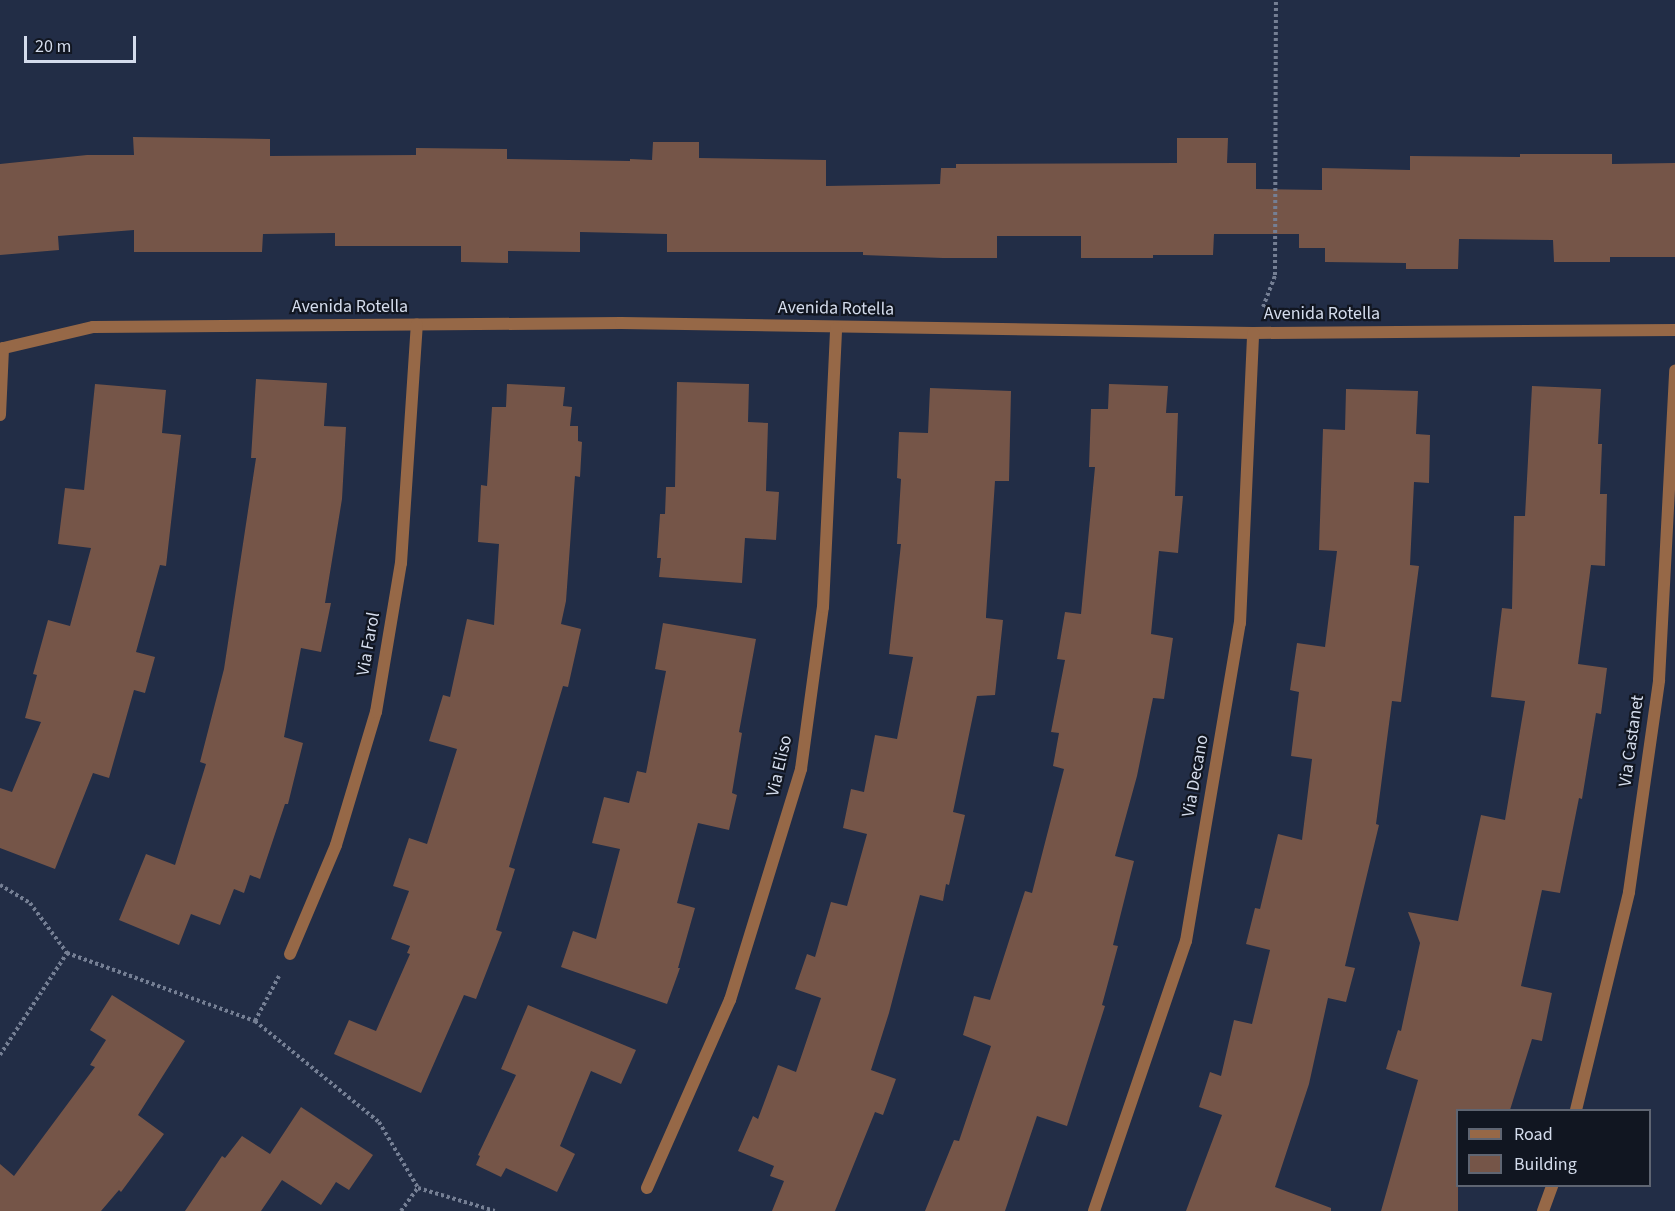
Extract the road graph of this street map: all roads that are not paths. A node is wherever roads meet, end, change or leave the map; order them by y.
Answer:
1 (417, 325) junction
2 (836, 328) junction
3 (1675, 330) edge
4 (1252, 333) junction
5 (2, 349) edge
6 (1675, 370) edge
7 (0, 415) edge
8 (290, 954) road end
9 (1576, 1109) edge
10 (1551, 1187) edge
11 (647, 1188) dead end
12 (1094, 1211) edge
13 (1543, 1211) edge

1 - 2 street, Avenida Rotella
1 - 5 street, Avenida Rotella
1 - 8 street, Via Farol
2 - 4 street, Avenida Rotella
2 - 11 street, Via Eliso
3 - 4 street, Avenida Rotella
4 - 12 street, Via Decano
5 - 7 street
6 - 9 street, Via Castanet
10 - 13 street

